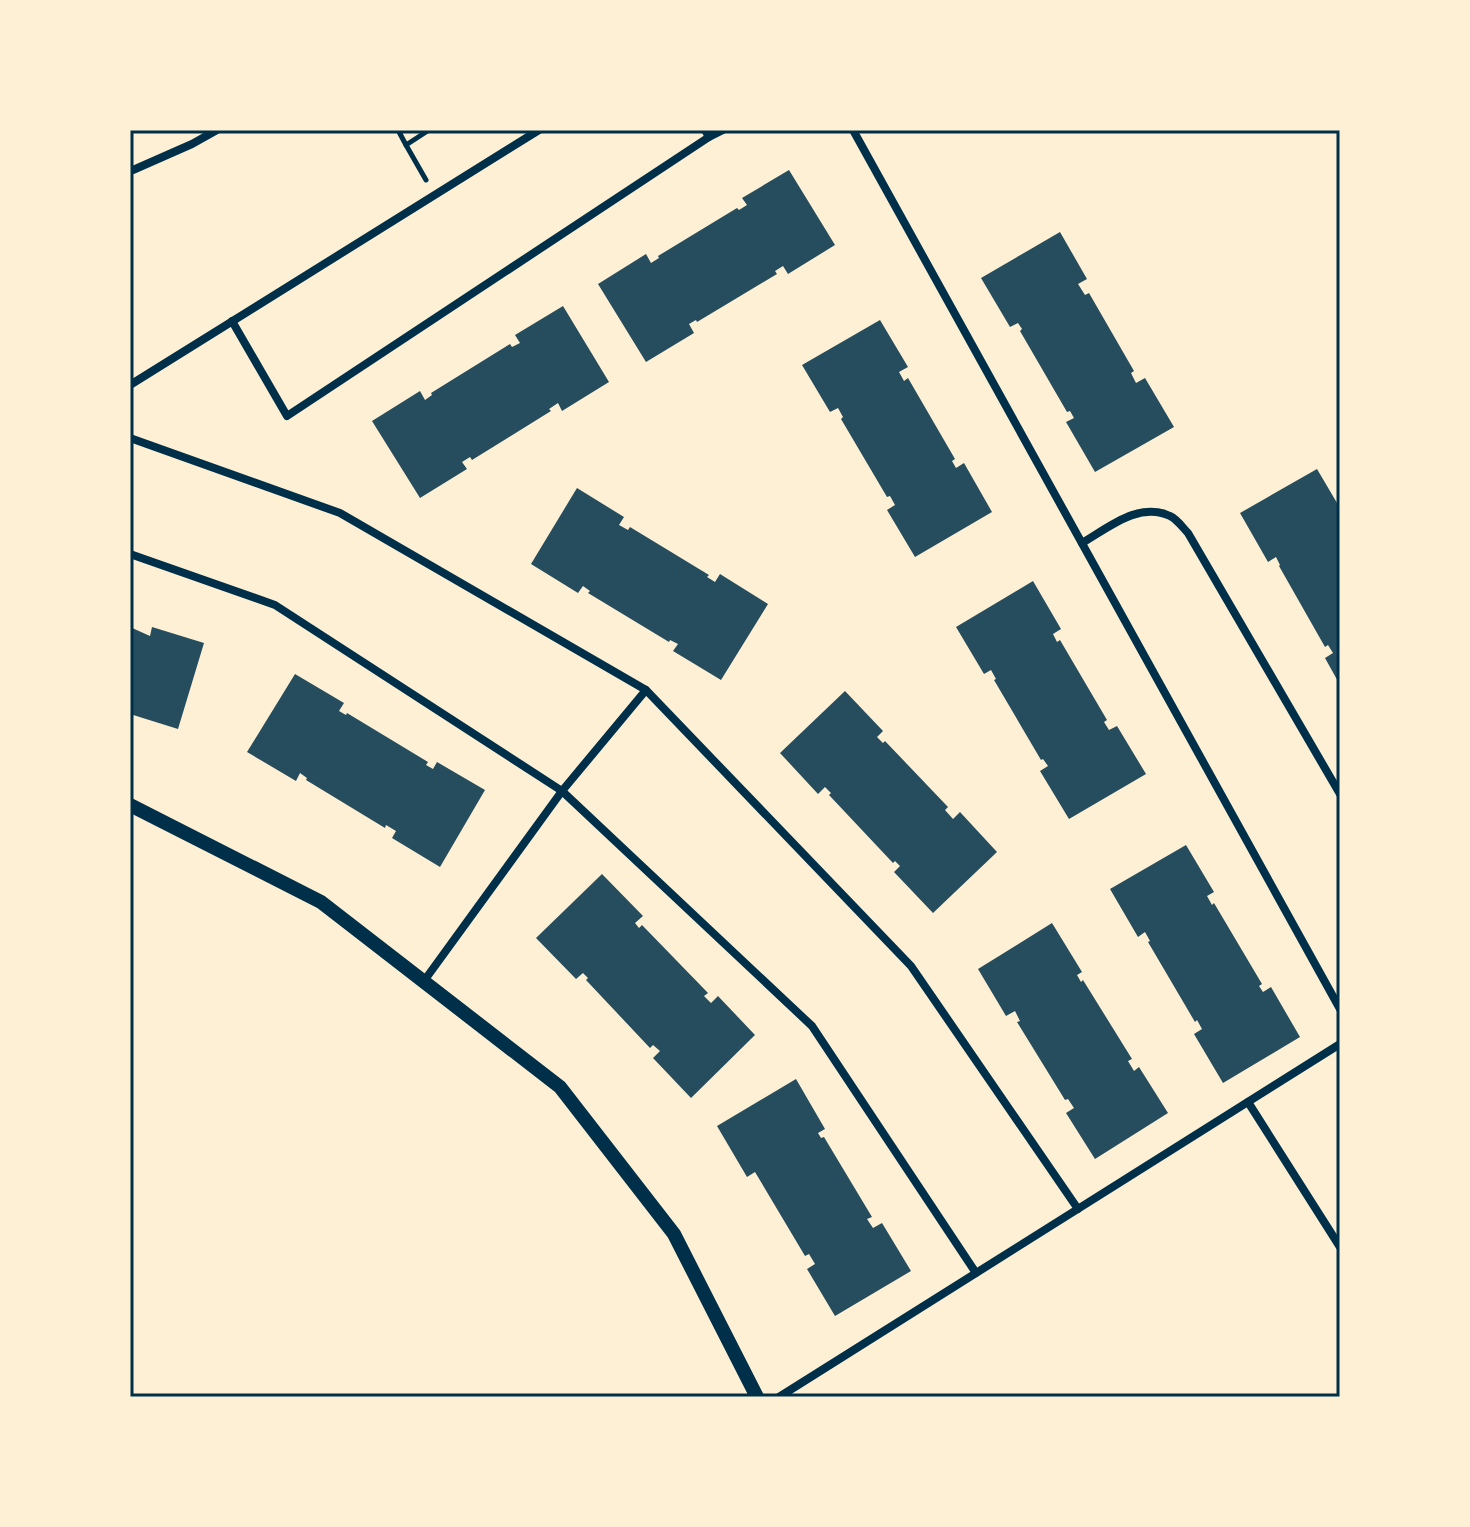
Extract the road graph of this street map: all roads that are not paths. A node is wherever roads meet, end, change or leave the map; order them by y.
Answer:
1 (217, 130) edge
2 (539, 130) edge
3 (723, 130) edge
4 (853, 130) edge
5 (707, 134) edge
6 (130, 170) edge
7 (232, 321) junction
8 (130, 385) edge
9 (130, 438) edge
10 (1082, 543) junction
11 (130, 554) edge
12 (646, 690) junction
13 (562, 791) junction
14 (1340, 794) edge
15 (130, 805) edge
16 (424, 981) junction
17 (1338, 998) edge
18 (1340, 1009) edge
19 (1340, 1044) edge
20 (1248, 1102) junction
21 (1078, 1209) junction
22 (1340, 1247) edge
23 (976, 1273) junction
24 (757, 1397) edge
25 (779, 1397) edge

1 - 6 street
2 - 7 street
3 - 5 street
4 - 10 street
5 - 7 street
7 - 8 street
9 - 12 street
10 - 14 street
10 - 17 street
11 - 13 street
12 - 13 street
12 - 21 street
13 - 16 street
13 - 23 street
15 - 16 street
16 - 24 street
17 - 18 street
19 - 20 street
20 - 21 street
20 - 22 street
21 - 23 street
23 - 25 street

